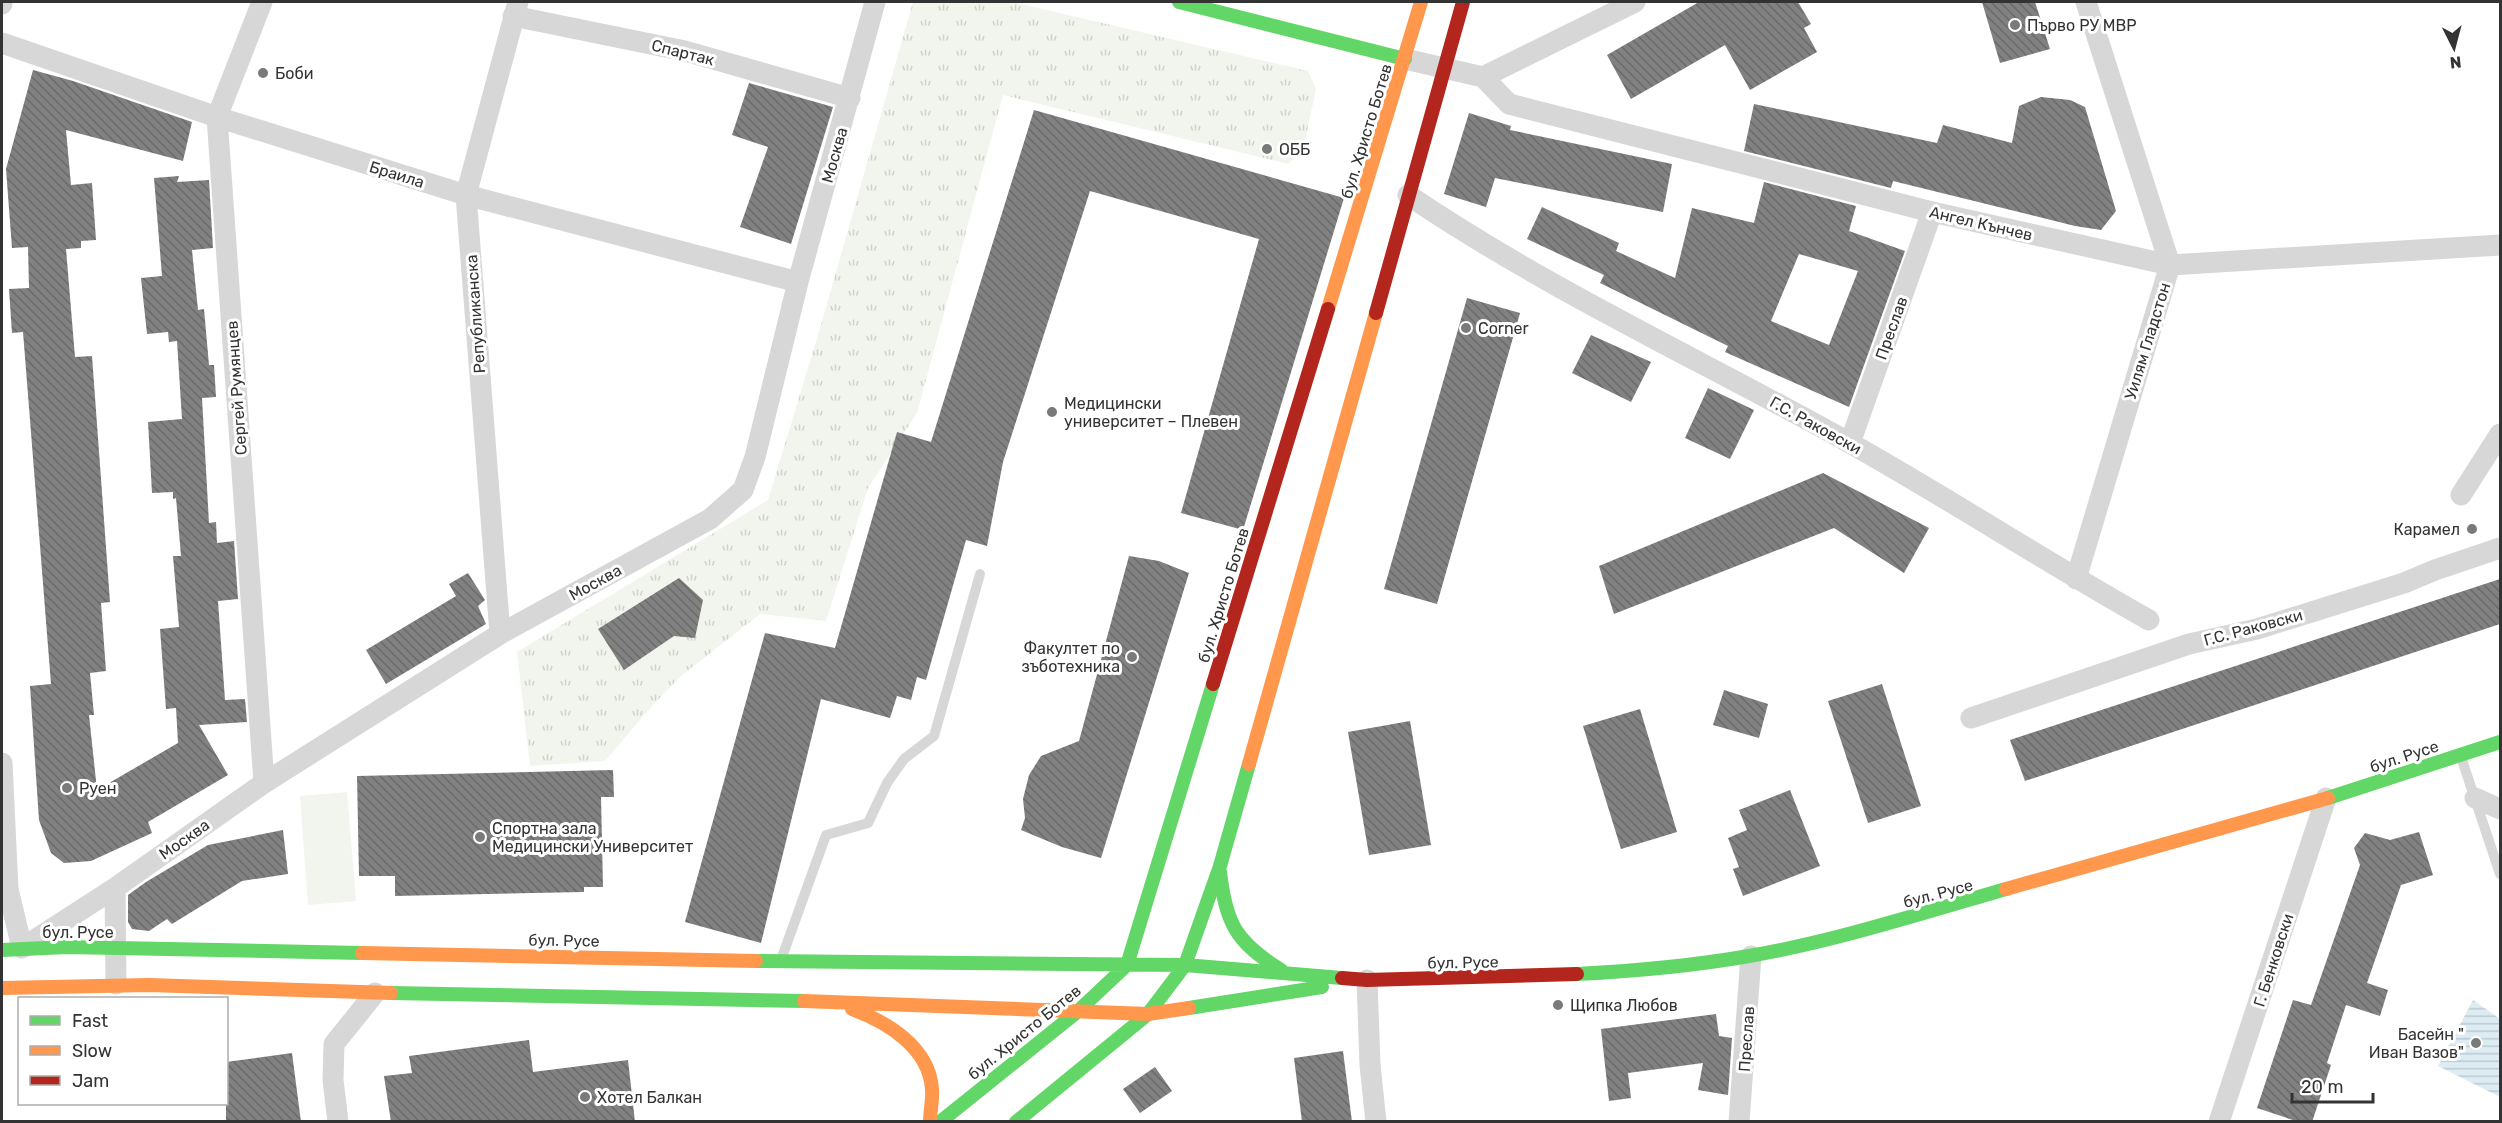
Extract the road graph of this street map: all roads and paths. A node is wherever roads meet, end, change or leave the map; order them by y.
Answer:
1 (262, 2) edge
2 (875, 2) edge
3 (1179, 2) edge
4 (1421, 2) edge
5 (1463, 2) edge
6 (1635, 2) edge
7 (2086, 2) edge
8 (516, 9) edge
9 (2, 43) edge
10 (1405, 59) junction
11 (1446, 70) junction
12 (1483, 77) junction
13 (849, 98) junction
14 (217, 117) junction
15 (466, 195) junction
16 (1408, 195) junction
17 (1932, 212) junction
18 (2500, 245) edge
19 (2170, 265) junction
20 (798, 282) junction
21 (2500, 434) edge
22 (1850, 443) junction
23 (2461, 495) dead end
24 (2500, 548) edge
25 (980, 574) dead end
26 (2076, 579) junction
27 (2149, 620) dead end
28 (500, 634) junction
29 (1971, 718) dead end
30 (2500, 742) edge
31 (2460, 755) junction
32 (2, 763) edge
33 (264, 783) junction
34 (2326, 798) junction
35 (2475, 798) junction
36 (2500, 809) edge
37 (1220, 866) junction
38 (2500, 874) edge
39 (115, 888) junction
40 (115, 948) junction
41 (12, 949) edge
42 (1751, 956) junction
43 (781, 960) junction
44 (1127, 965) junction
45 (1185, 965) junction
46 (1286, 973) junction
47 (1367, 980) junction
48 (116, 984) junction
49 (2, 988) edge
50 (375, 993) junction
51 (826, 1001) junction
52 (1077, 1012) junction
53 (1148, 1014) junction
54 (338, 1122) edge
55 (930, 1122) edge
56 (940, 1122) edge
57 (1016, 1122) edge
58 (1376, 1122) edge
59 (1739, 1122) edge
60 (2219, 1122) edge

1 - 14 street, Сергей Румянцев
2 - 13 street, Москва
3 - 10 main road
4 - 10 main road, бул. Христо Ботев
5 - 11 main road
6 - 12 street
7 - 19 street, Уилям Гладстон
8 - 13 street, Спартак
8 - 15 street, Републиканска
9 - 14 street, Браила
10 - 11 street
10 - 44 main road, бул. Христо Ботев
11 - 12 street
11 - 16 main road
12 - 17 street, Ангел Кънчев
13 - 20 street, Москва
14 - 15 street, Браила
14 - 33 street, Сергей Румянцев
15 - 20 street, Браила
15 - 28 street, Републиканска
16 - 22 street, Г.С. Раковски
16 - 37 main road
17 - 19 street, Ангел Кънчев
17 - 22 street, Преслав
18 - 19 street, Ангел Кънчев
19 - 26 street, Уилям Гладстон
20 - 28 street, Москва
21 - 23 street
22 - 26 street, Г.С. Раковски
24 - 29 street, Г.С. Раковски
25 - 43 lane
26 - 27 street, Г.С. Раковски
28 - 33 street, Москва
30 - 31 main road, бул. Русе
31 - 34 main road, бул. Русе
31 - 35 lane
32 - 41 street
33 - 39 street, Москва
34 - 42 main road, бул. Русе
34 - 60 street, Г. Бенковски
35 - 36 street
35 - 38 lane
37 - 45 main road
37 - 46 main road
39 - 40 street
39 - 41 street, Москва
40 - 41 main road, бул. Русе
40 - 43 main road, бул. Русе
40 - 48 street
42 - 47 main road, бул. Русе
42 - 59 street, Преслав
43 - 44 main road, бул. Русе
44 - 45 main road, бул. Русе
44 - 52 main road, бул. Христо Ботев
45 - 46 main road, бул. Русе
45 - 53 main road
46 - 47 main road, бул. Русе
47 - 53 main road, бул. Русе
47 - 58 street
48 - 49 main road
48 - 50 main road
50 - 51 main road
50 - 54 street
51 - 52 main road
51 - 55 main road
52 - 53 main road, бул. Русе
52 - 56 main road, бул. Христо Ботев
53 - 57 main road

